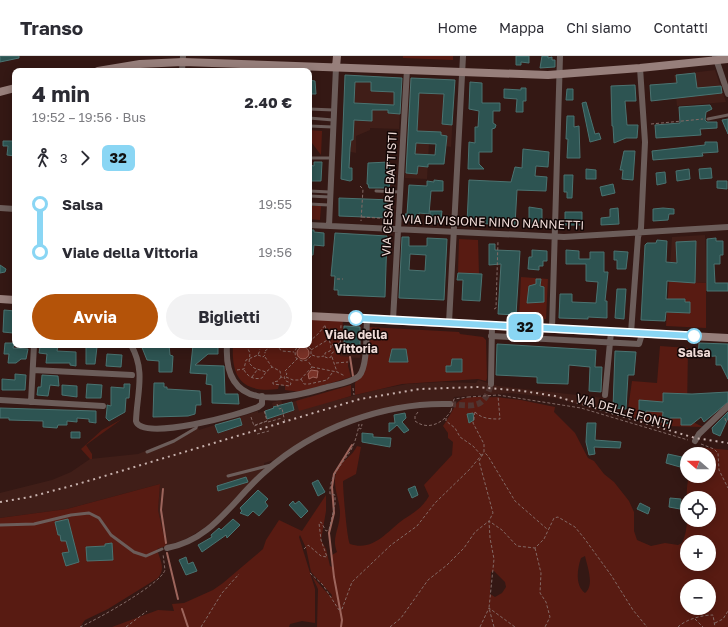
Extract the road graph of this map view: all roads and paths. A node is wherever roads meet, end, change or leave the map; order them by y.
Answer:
1 (337, 56) edge
2 (463, 56) edge
3 (560, 56) edge
4 (715, 58) edge
5 (183, 59) edge
6 (728, 59) edge
7 (336, 67) junction
8 (116, 68) edge
9 (640, 68) junction
10 (407, 69) junction
11 (462, 71) junction
12 (561, 75) junction
13 (12, 89) edge
14 (0, 92) edge
15 (728, 94) edge
16 (312, 109) edge
17 (334, 110) junction
18 (728, 115) edge
19 (312, 118) edge
20 (708, 119) joint
21 (333, 120) junction
22 (644, 124) junction
23 (312, 126) edge
24 (333, 127) junction
25 (312, 158) edge
26 (332, 158) junction
27 (360, 186) dead end
28 (312, 191) edge
29 (376, 191) dead end
30 (400, 192) junction
31 (330, 194) junction
32 (312, 196) edge
33 (312, 204) edge
34 (330, 205) junction
35 (0, 208) edge
36 (12, 209) edge
37 (362, 218) junction
38 (394, 219) dead end
39 (360, 224) dead end
40 (312, 225) edge
41 (329, 226) junction
42 (728, 227) edge
43 (398, 230) junction
44 (455, 231) junction
45 (639, 233) junction
46 (556, 236) junction
47 (498, 238) dead end
48 (337, 279) dead end
49 (343, 279) dead end
50 (0, 299) edge
51 (12, 300) edge
52 (494, 309) dead end
53 (312, 316) edge
54 (367, 319) junction
55 (393, 320) junction
56 (326, 322) dead end
57 (341, 323) dead end
58 (449, 323) junction
59 (492, 325) junction
60 (325, 326) junction
61 (552, 329) junction
62 (611, 332) junction
63 (631, 333) junction
64 (642, 334) junction
65 (491, 336) junction
66 (728, 338) edge
67 (312, 339) edge
68 (329, 339) junction
69 (609, 342) junction
70 (340, 343) junction
71 (331, 346) junction
72 (34, 348) edge
73 (132, 348) edge
74 (227, 348) edge
75 (247, 348) edge
76 (270, 348) edge
77 (278, 348) edge
78 (297, 348) edge
79 (309, 348) edge
80 (260, 350) joint
81 (311, 350) dead end
82 (330, 351) junction
83 (265, 352) junction
84 (295, 352) junction
85 (332, 353) junction
86 (258, 355) junction
87 (311, 355) junction
88 (325, 355) junction
89 (264, 357) junction
90 (331, 357) junction
91 (249, 358) junction
92 (297, 358) junction
93 (308, 360) junction
94 (348, 362) dead end
95 (335, 363) junction
96 (272, 367) junction
97 (312, 367) junction
98 (244, 369) junction
99 (32, 370) junction
100 (258, 370) junction
101 (235, 371) dead end
102 (285, 371) junction
103 (266, 372) junction
104 (280, 372) junction
105 (337, 372) junction
106 (332, 373) junction
107 (132, 375) dead end
108 (281, 377) junction
109 (285, 377) junction
110 (251, 378) junction
111 (348, 378) dead end
112 (301, 379) junction
113 (491, 384) tunnel mouth
114 (353, 385) dead end
115 (354, 395) dead end
116 (498, 395) junction
117 (605, 395) dead end
118 (262, 396) junction
119 (0, 400) edge
120 (31, 402) junction
121 (450, 404) tunnel mouth
122 (278, 405) dead end
123 (103, 406) dead end
124 (728, 406) edge
125 (250, 410) junction
126 (420, 411) dead end
127 (265, 414) dead end
128 (446, 417) junction
129 (283, 418) junction
130 (267, 422) junction
131 (360, 422) junction
132 (285, 423) dead end
133 (197, 424) junction
134 (255, 425) dead end
135 (358, 428) junction
136 (269, 431) dead end
137 (257, 434) dead end
138 (694, 441) junction
139 (147, 452) dead end
140 (484, 452) junction
141 (481, 455) junction
142 (274, 464) junction
143 (228, 476) dead end
144 (728, 488) edge
145 (489, 522) junction
146 (0, 525) edge
147 (548, 530) junction
148 (535, 548) junction
149 (164, 549) junction
150 (304, 549) dead end
151 (310, 573) dead end
152 (239, 574) dead end
153 (489, 608) junction
154 (147, 611) dead end
155 (728, 611) edge
156 (695, 619) junction
157 (87, 624) junction
158 (714, 624) junction
159 (80, 627) edge
160 (85, 627) edge
161 (126, 627) edge
162 (201, 627) edge
163 (390, 627) edge
164 (480, 627) edge
165 (494, 627) edge
166 (515, 627) edge
167 (545, 627) edge
168 (647, 627) edge
169 (678, 627) edge
170 (703, 627) edge
171 (715, 627) edge

1 - 7 main road
2 - 11 street
3 - 12 street
4 - 6 main road
4 - 9 main road
4 - 15 street
5 - 7 main road
5 - 8 main road
7 - 10 main road
7 - 17 street
9 - 12 main road
9 - 22 street
10 - 11 main road
10 - 30 street, VIA CESARE BATTISTI
11 - 12 main road
11 - 44 street
12 - 46 street
13 - 14 main road
16 - 17 lane
17 - 21 street
18 - 20 lane
19 - 21 lane
20 - 22 path
21 - 24 street
22 - 45 street
23 - 24 lane
24 - 26 street
25 - 26 lane
26 - 31 street
27 - 37 path
28 - 31 lane
29 - 30 lane
30 - 43 street, VIA CESARE BATTISTI
31 - 32 lane
31 - 34 street
33 - 34 lane
34 - 41 street
35 - 36 street
37 - 38 path
37 - 39 path
40 - 41 street, VIA DIVISIONE NINO NANNETTI
41 - 43 street, VIA DIVISIONE NINO NANNETTI
42 - 45 street, VIA DIVISIONE NINO NANNETTI
43 - 44 street, VIA DIVISIONE NINO NANNETTI
43 - 55 street, VIA CESARE BATTISTI
44 - 46 street, VIA DIVISIONE NINO NANNETTI
44 - 58 street
45 - 46 street, VIA DIVISIONE NINO NANNETTI
45 - 63 street
46 - 61 street
47 - 52 path
48 - 49 path
50 - 51 main road
53 - 54 main road
54 - 55 main road
54 - 118 street
55 - 58 main road
56 - 60 path
57 - 70 path
58 - 59 main road
59 - 61 main road
59 - 65 street
60 - 67 path
60 - 68 path
61 - 62 main road
62 - 63 main road
62 - 69 street
63 - 64 main road
64 - 66 main road
64 - 69 street
65 - 69 street
65 - 113 street
68 - 71 path
68 - 81 path
69 - 117 street
70 - 71 path
70 - 85 path
71 - 82 path
72 - 99 street
73 - 133 street
74 - 118 street
75 - 91 path
76 - 83 path
77 - 84 path
78 - 84 path
79 - 87 path
80 - 83 path
80 - 86 path
82 - 85 path
82 - 88 path
83 - 89 path
84 - 92 path
85 - 90 path
86 - 89 path
86 - 91 path
87 - 88 path
87 - 93 path
88 - 90 path
89 - 96 path
90 - 95 path
91 - 98 path
91 - 100 path
92 - 93 path
92 - 102 path
93 - 97 path
94 - 95 path
95 - 105 path
96 - 103 path
96 - 104 path
97 - 106 path
97 - 112 path
98 - 101 path
98 - 110 path
99 - 107 street
99 - 120 street
100 - 103 path
100 - 110 path
102 - 104 path
102 - 109 path
103 - 110 path
104 - 108 path
105 - 106 path
105 - 111 path
106 - 112 path
108 - 109 path
108 - 109 path
109 - 112 path
114 - 115 path
116 - 128 path, VIA DELLE FONTI, bridge
116 - 138 path, VIA DELLE FONTI
116 - 140 path
118 - 125 street
119 - 120 street
120 - 123 street
121 - 131 street
122 - 129 path
124 - 138 street
125 - 130 path
125 - 133 street
126 - 128 path
127 - 130 path
128 - 141 path
129 - 130 path
129 - 132 path
130 - 134 path
131 - 135 path
131 - 135 path
131 - 142 street
133 - 139 lane
135 - 150 path
136 - 137 path
138 - 144 path, VIA DELLE FONTI
140 - 141 path
140 - 145 path
140 - 147 path
141 - 151 path
142 - 143 lane
142 - 149 street
145 - 148 path
145 - 153 path
145 - 163 path
146 - 149 lane
147 - 148 path
147 - 168 path
148 - 167 path
149 - 157 path
152 - 162 path
153 - 164 path
153 - 165 path
153 - 166 path
154 - 161 path
155 - 158 path
156 - 158 path
156 - 169 path
156 - 170 path
157 - 159 path
157 - 160 path
158 - 171 path

